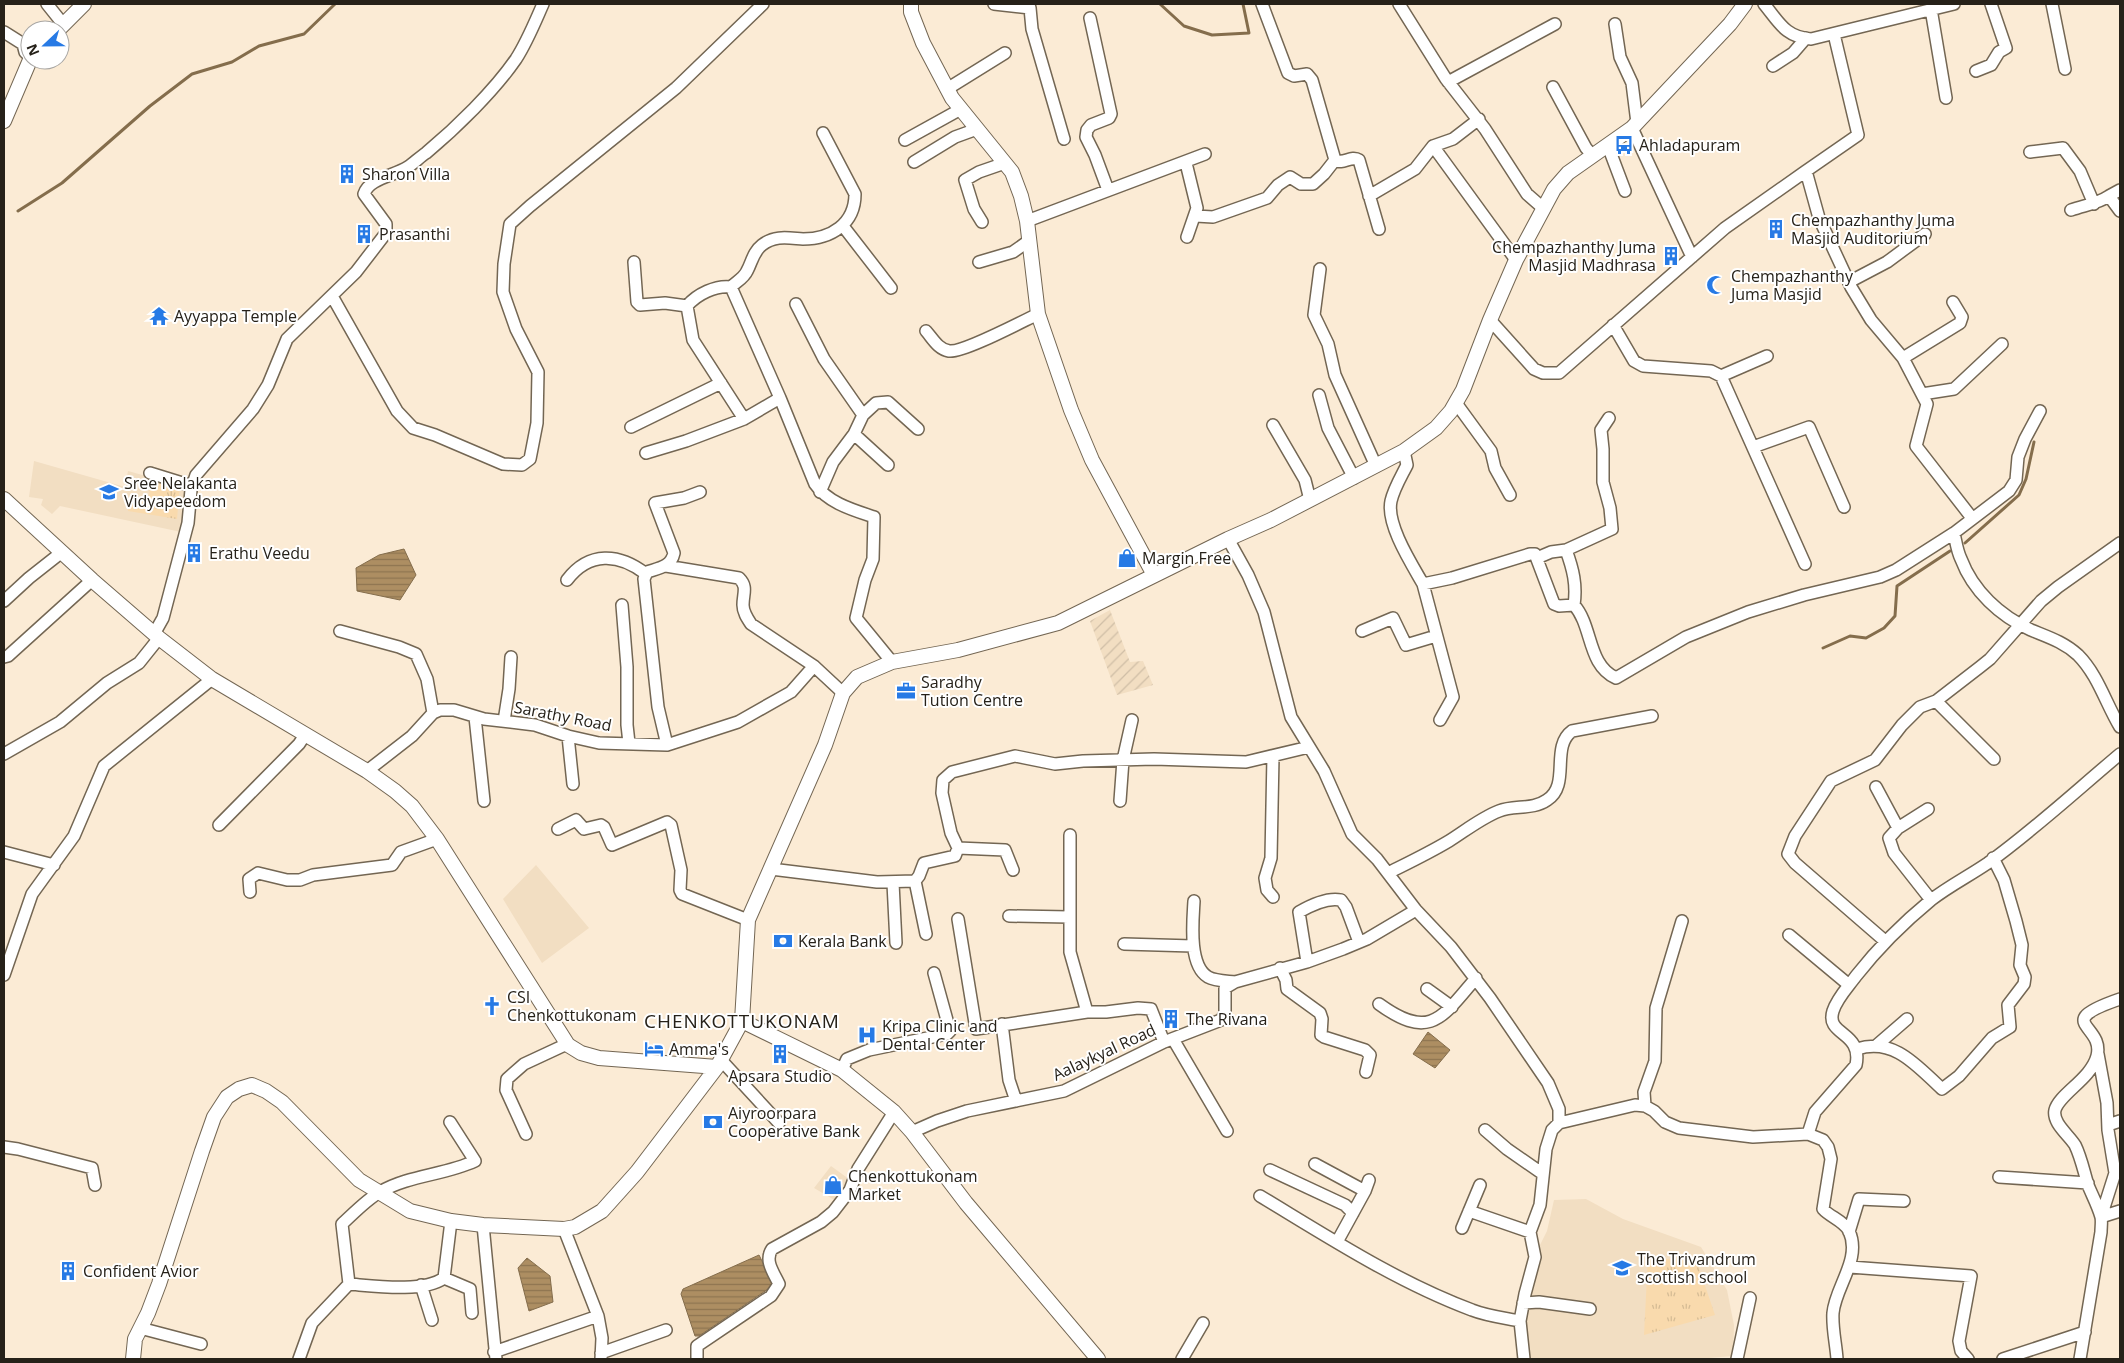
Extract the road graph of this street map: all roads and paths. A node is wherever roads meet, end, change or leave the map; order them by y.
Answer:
1 (47, 4) edge
2 (84, 4) edge
3 (543, 4) edge
4 (764, 4) edge
5 (911, 4) edge
6 (994, 4) edge
7 (1262, 4) edge
8 (1399, 4) edge
9 (1745, 4) edge
10 (1764, 4) edge
11 (1954, 4) edge
12 (1991, 4) edge
13 (2052, 4) edge
14 (1931, 9) junction
15 (1090, 18) dead end
16 (56, 20) edge
17 (67, 20) edge
18 (1555, 24) dead end
19 (1615, 24) dead end
20 (4, 32) edge
21 (1834, 34) junction
22 (1806, 38) junction
23 (20, 42) edge
24 (1005, 53) dead end
25 (1773, 66) dead end
26 (2065, 69) dead end
27 (25, 70) edge
28 (1976, 72) dead end
29 (1448, 82) junction
30 (1553, 86) dead end
31 (947, 89) junction
32 (1946, 98) dead end
33 (961, 109) junction
34 (1479, 119) junction
35 (4, 121) edge
36 (1634, 126) junction
37 (977, 129) junction
38 (823, 132) dead end
39 (1064, 139) dead end
40 (905, 140) dead end
41 (1433, 146) junction
42 (1608, 146) junction
43 (2030, 152) dead end
44 (1205, 154) dead end
45 (1593, 156) junction
46 (1335, 160) junction
47 (914, 162) dead end
48 (1186, 162) junction
49 (1005, 163) junction
50 (1806, 171) junction
51 (1108, 190) junction
52 (1625, 190) dead end
53 (2120, 190) edge
54 (1370, 196) junction
55 (2109, 196) junction
56 (2094, 204) junction
57 (1544, 208) junction
58 (2071, 210) dead end
59 (2120, 211) edge
60 (1196, 216) junction
61 (1028, 221) junction
62 (982, 222) dead end
63 (843, 226) junction
64 (1379, 229) dead end
65 (1925, 234) dead end
66 (1187, 237) dead end
67 (1030, 240) junction
68 (1692, 257) junction
69 (1516, 260) junction
70 (634, 262) dead end
71 (979, 262) dead end
72 (1320, 269) dead end
73 (1849, 282) junction
74 (730, 287) junction
75 (891, 288) dead end
76 (332, 296) junction
77 (1953, 302) dead end
78 (796, 304) dead end
79 (687, 306) junction
80 (1038, 314) junction
81 (1490, 320) junction
82 (1613, 325) junction
83 (926, 331) dead end
84 (2002, 344) dead end
85 (1767, 356) dead end
86 (1903, 358) junction
87 (1721, 376) junction
88 (721, 383) junction
89 (1922, 394) junction
90 (1319, 395) dead end
91 (780, 398) junction
92 (1456, 403) junction
93 (2040, 411) dead end
94 (863, 415) junction
95 (1609, 418) dead end
96 (744, 419) junction
97 (1272, 425) dead end
98 (631, 427) dead end
99 (918, 429) dead end
100 (854, 434) junction
101 (1753, 447) junction
102 (1404, 451) junction
103 (646, 453) dead end
104 (888, 465) dead end
105 (1376, 466) junction
106 (150, 473) dead end
107 (1354, 478) junction
108 (192, 486) junction
109 (700, 492) dead end
110 (820, 492) junction
111 (1510, 495) dead end
112 (1310, 500) junction
113 (6, 505) edge
114 (1844, 507) dead end
115 (1972, 518) junction
116 (1954, 533) junction
117 (1228, 539) junction
118 (2120, 543) edge
119 (1566, 550) junction
120 (62, 552) junction
121 (1537, 558) junction
122 (1805, 564) dead end
123 (666, 566) junction
124 (646, 574) junction
125 (1154, 575) junction
126 (92, 580) junction
127 (567, 580) dead end
128 (1422, 584) junction
129 (4, 601) edge
130 (622, 605) dead end
131 (1574, 605) junction
132 (2021, 624) junction
133 (1362, 630) dead end
134 (340, 631) dead end
135 (156, 636) junction
136 (1436, 636) junction
137 (511, 656) dead end
138 (4, 657) edge
139 (892, 662) junction
140 (814, 666) junction
141 (212, 679) junction
142 (843, 694) junction
143 (1936, 701) junction
144 (433, 713) junction
145 (1652, 716) dead end
146 (475, 717) junction
147 (1132, 720) dead end
148 (1440, 720) dead end
149 (504, 721) junction
150 (2120, 728) edge
151 (305, 735) junction
152 (568, 736) junction
153 (629, 744) junction
154 (667, 745) junction
155 (1309, 747) junction
156 (4, 754) edge
157 (2120, 754) edge
158 (1273, 756) junction
159 (1123, 760) junction
160 (1994, 760) dead end
161 (367, 771) junction
162 (573, 784) dead end
163 (1876, 787) dead end
164 (484, 801) dead end
165 (1120, 801) dead end
166 (1928, 809) dead end
167 (219, 825) dead end
168 (1898, 828) junction
169 (558, 829) dead end
170 (1070, 835) dead end
171 (437, 839) junction
172 (958, 848) junction
173 (4, 852) edge
174 (1993, 858) junction
175 (54, 865) junction
176 (772, 869) junction
177 (1013, 870) dead end
178 (1388, 874) junction
179 (915, 881) junction
180 (893, 883) junction
181 (250, 892) dead end
182 (1273, 897) dead end
183 (1931, 900) junction
184 (1194, 901) dead end
185 (1416, 910) junction
186 (1009, 916) dead end
187 (1069, 917) junction
188 (958, 919) dead end
189 (748, 920) junction
190 (1682, 921) dead end
191 (926, 934) dead end
192 (1788, 935) dead end
193 (1885, 941) junction
194 (1359, 942) junction
195 (896, 944) dead end
196 (1124, 944) dead end
197 (1193, 946) junction
198 (1307, 962) junction
199 (1280, 968) junction
200 (934, 973) dead end
201 (4, 975) edge
202 (1476, 978) junction
203 (1227, 983) junction
204 (1849, 985) junction
205 (1427, 989) dead end
206 (2120, 999) edge
207 (1379, 1004) dead end
208 (1452, 1006) junction
209 (1087, 1012) junction
210 (1907, 1019) dead end
211 (742, 1021) junction
212 (1002, 1024) junction
213 (1169, 1040) junction
214 (567, 1044) junction
215 (1877, 1045) junction
216 (1857, 1049) junction
217 (2098, 1054) junction
218 (719, 1064) junction
219 (842, 1070) junction
220 (1366, 1072) dead end
221 (1016, 1101) junction
222 (1645, 1106) junction
223 (894, 1112) junction
224 (2120, 1121) edge
225 (450, 1122) dead end
226 (779, 1123) dead end
227 (1559, 1123) junction
228 (2108, 1125) junction
229 (1485, 1130) dead end
230 (1227, 1131) dead end
231 (912, 1132) junction
232 (526, 1134) dead end
233 (1808, 1134) junction
234 (4, 1147) edge
235 (1315, 1164) dead end
236 (1270, 1170) dead end
237 (1543, 1174) junction
238 (1999, 1177) dead end
239 (2088, 1183) junction
240 (95, 1185) dead end
241 (1480, 1185) dead end
242 (379, 1192) junction
243 (1260, 1196) dead end
244 (1904, 1201) dead end
245 (1469, 1211) junction
246 (2120, 1211) edge
247 (1353, 1213) junction
248 (2101, 1217) junction
249 (451, 1221) junction
250 (483, 1225) junction
251 (1462, 1228) dead end
252 (564, 1230) junction
253 (1530, 1232) junction
254 (1849, 1232) junction
255 (1336, 1242) junction
256 (1850, 1267) junction
257 (444, 1278) junction
258 (348, 1284) junction
259 (421, 1285) junction
260 (1750, 1298) dead end
261 (1523, 1303) junction
262 (1590, 1309) dead end
263 (472, 1313) dead end
264 (598, 1316) junction
265 (432, 1320) dead end
266 (1520, 1321) junction
267 (1203, 1323) dead end
268 (140, 1328) junction
269 (666, 1330) dead end
270 (2085, 1332) junction
271 (201, 1344) dead end
272 (495, 1356) edge
273 (601, 1356) edge
274 (133, 1359) edge
275 (299, 1359) edge
276 (698, 1359) edge
277 (1098, 1359) edge
278 (1182, 1359) edge
279 (1524, 1359) edge
280 (1737, 1359) edge
281 (1837, 1359) edge
282 (1968, 1359) edge
283 (2003, 1359) edge
284 (2080, 1359) edge

1 - 16 street
2 - 17 main road
3 - 76 street
4 - 76 street
5 - 31 main road
6 - 39 street
7 - 46 street
8 - 29 street
9 - 36 main road
10 - 22 street
11 - 14 street
12 - 28 street
13 - 26 street
14 - 21 street
14 - 32 street
15 - 51 street
18 - 29 street
19 - 36 street
20 - 23 street
21 - 22 street
21 - 50 street
22 - 25 street
24 - 31 street
27 - 35 main road
29 - 34 street
30 - 45 street
31 - 33 main road
33 - 37 main road
33 - 40 street
34 - 41 street
34 - 57 street
36 - 42 main road
36 - 68 street
37 - 47 street
37 - 49 main road
38 - 63 street
41 - 54 street
41 - 69 street
42 - 45 main road
42 - 52 street
43 - 56 street
44 - 48 street
45 - 57 main road
46 - 54 street
46 - 60 street
48 - 51 street
48 - 60 street
49 - 61 main road
49 - 62 street
50 - 68 street
50 - 73 street
51 - 61 street
53 - 55 street
54 - 64 street
55 - 56 street
55 - 59 street
56 - 58 street
57 - 69 main road
60 - 66 street
61 - 67 main road
63 - 74 street
63 - 75 street
65 - 73 street
67 - 71 street
67 - 80 main road
68 - 82 street
69 - 81 main road
70 - 79 street
72 - 105 street
73 - 86 street
74 - 79 street
74 - 91 street
76 - 108 street
77 - 86 street
78 - 94 street
79 - 88 street
80 - 83 street
80 - 125 main road
81 - 82 street
81 - 92 main road
82 - 87 street
84 - 89 street
85 - 87 street
86 - 89 street
87 - 101 street
88 - 96 street
88 - 98 street
89 - 115 street
90 - 107 street
91 - 96 street
91 - 110 street
92 - 102 main road
92 - 111 street
93 - 115 street
94 - 99 street
94 - 100 street
95 - 119 street
96 - 103 street
97 - 112 street
100 - 104 street
100 - 110 street
101 - 114 street
101 - 122 street
102 - 105 main road
102 - 128 street
105 - 107 main road
106 - 108 street
107 - 112 main road
108 - 135 street
109 - 123 street
110 - 139 street
112 - 117 main road
113 - 120 main road
115 - 116 street
116 - 131 street
116 - 132 street
117 - 125 main road
117 - 155 street
118 - 132 street
119 - 121 street
119 - 131 street
120 - 126 main road
120 - 129 street
121 - 128 street
121 - 131 street
123 - 124 street
123 - 140 street
124 - 127 street
124 - 154 street
125 - 139 main road
126 - 135 main road
126 - 138 street
128 - 136 street
130 - 153 street
132 - 143 street
132 - 150 street
133 - 136 street
134 - 144 street
135 - 141 main road
135 - 156 street
136 - 148 street
137 - 149 street
139 - 142 main road
140 - 142 street
140 - 154 street, Sarathy Road
141 - 151 main road
141 - 175 street
142 - 176 main road
143 - 160 street
143 - 193 street
144 - 146 street, Sarathy Road
144 - 161 street
145 - 178 street
146 - 149 street, Sarathy Road
146 - 164 street
147 - 159 street
149 - 152 street, Sarathy Road
151 - 161 main road
151 - 167 street
152 - 153 street, Sarathy Road
152 - 162 street
153 - 154 street, Sarathy Road
155 - 158 street
155 - 178 street
157 - 174 street
158 - 159 street
158 - 182 street
159 - 165 street
159 - 172 street
161 - 171 main road
163 - 168 street
166 - 168 street
168 - 183 street
169 - 189 street
170 - 187 street
171 - 181 street
171 - 214 main road
172 - 177 street
172 - 179 street
173 - 175 street
174 - 183 street
174 - 215 street
175 - 201 street
176 - 180 street
176 - 189 main road
178 - 185 street
179 - 180 street
179 - 191 street
180 - 195 street
183 - 193 street
184 - 197 street
185 - 194 street
185 - 202 street
186 - 187 street
187 - 209 street
188 - 212 street
189 - 211 main road
190 - 222 street
192 - 204 street
193 - 204 street
194 - 198 street
194 - 198 street
196 - 197 street
197 - 203 street
198 - 199 street
199 - 203 street
199 - 220 street
200 - 219 street
202 - 208 street
202 - 227 street
203 - 213 street, Aalaykyal Road
204 - 216 street
205 - 208 street
206 - 217 street
207 - 208 street
209 - 212 street
209 - 213 street
210 - 215 street
211 - 218 main road
211 - 219 main road
212 - 221 street
213 - 221 street, Aalaykyal Road
213 - 230 street
214 - 218 main road
214 - 232 street
215 - 216 street
216 - 233 street
217 - 228 street
217 - 239 street
218 - 226 street
218 - 252 main road
219 - 223 main road
221 - 231 street, Aalaykyal Road
222 - 227 street
222 - 233 street
223 - 231 main road
223 - 276 street
224 - 228 street
225 - 242 street
227 - 237 street
228 - 248 street
229 - 237 street
231 - 277 main road
233 - 254 street
234 - 240 street
235 - 247 street
236 - 247 street
237 - 253 street
238 - 239 street
239 - 248 street
241 - 245 street
242 - 249 main road
242 - 258 street
242 - 268 main road
243 - 255 street
244 - 254 street
245 - 251 street
245 - 253 street
246 - 248 street
247 - 255 street
248 - 270 street
249 - 250 main road
249 - 257 street
250 - 252 main road
250 - 272 street
252 - 264 street
253 - 261 street
254 - 256 street
255 - 266 street
256 - 281 street
256 - 282 street
257 - 259 street
257 - 263 street
258 - 259 street
258 - 275 street
259 - 265 street
260 - 280 street
261 - 262 street
261 - 266 street
264 - 272 street
264 - 273 street
266 - 279 street
267 - 278 street
268 - 271 street
268 - 274 main road
269 - 273 street
270 - 283 street
270 - 284 street

